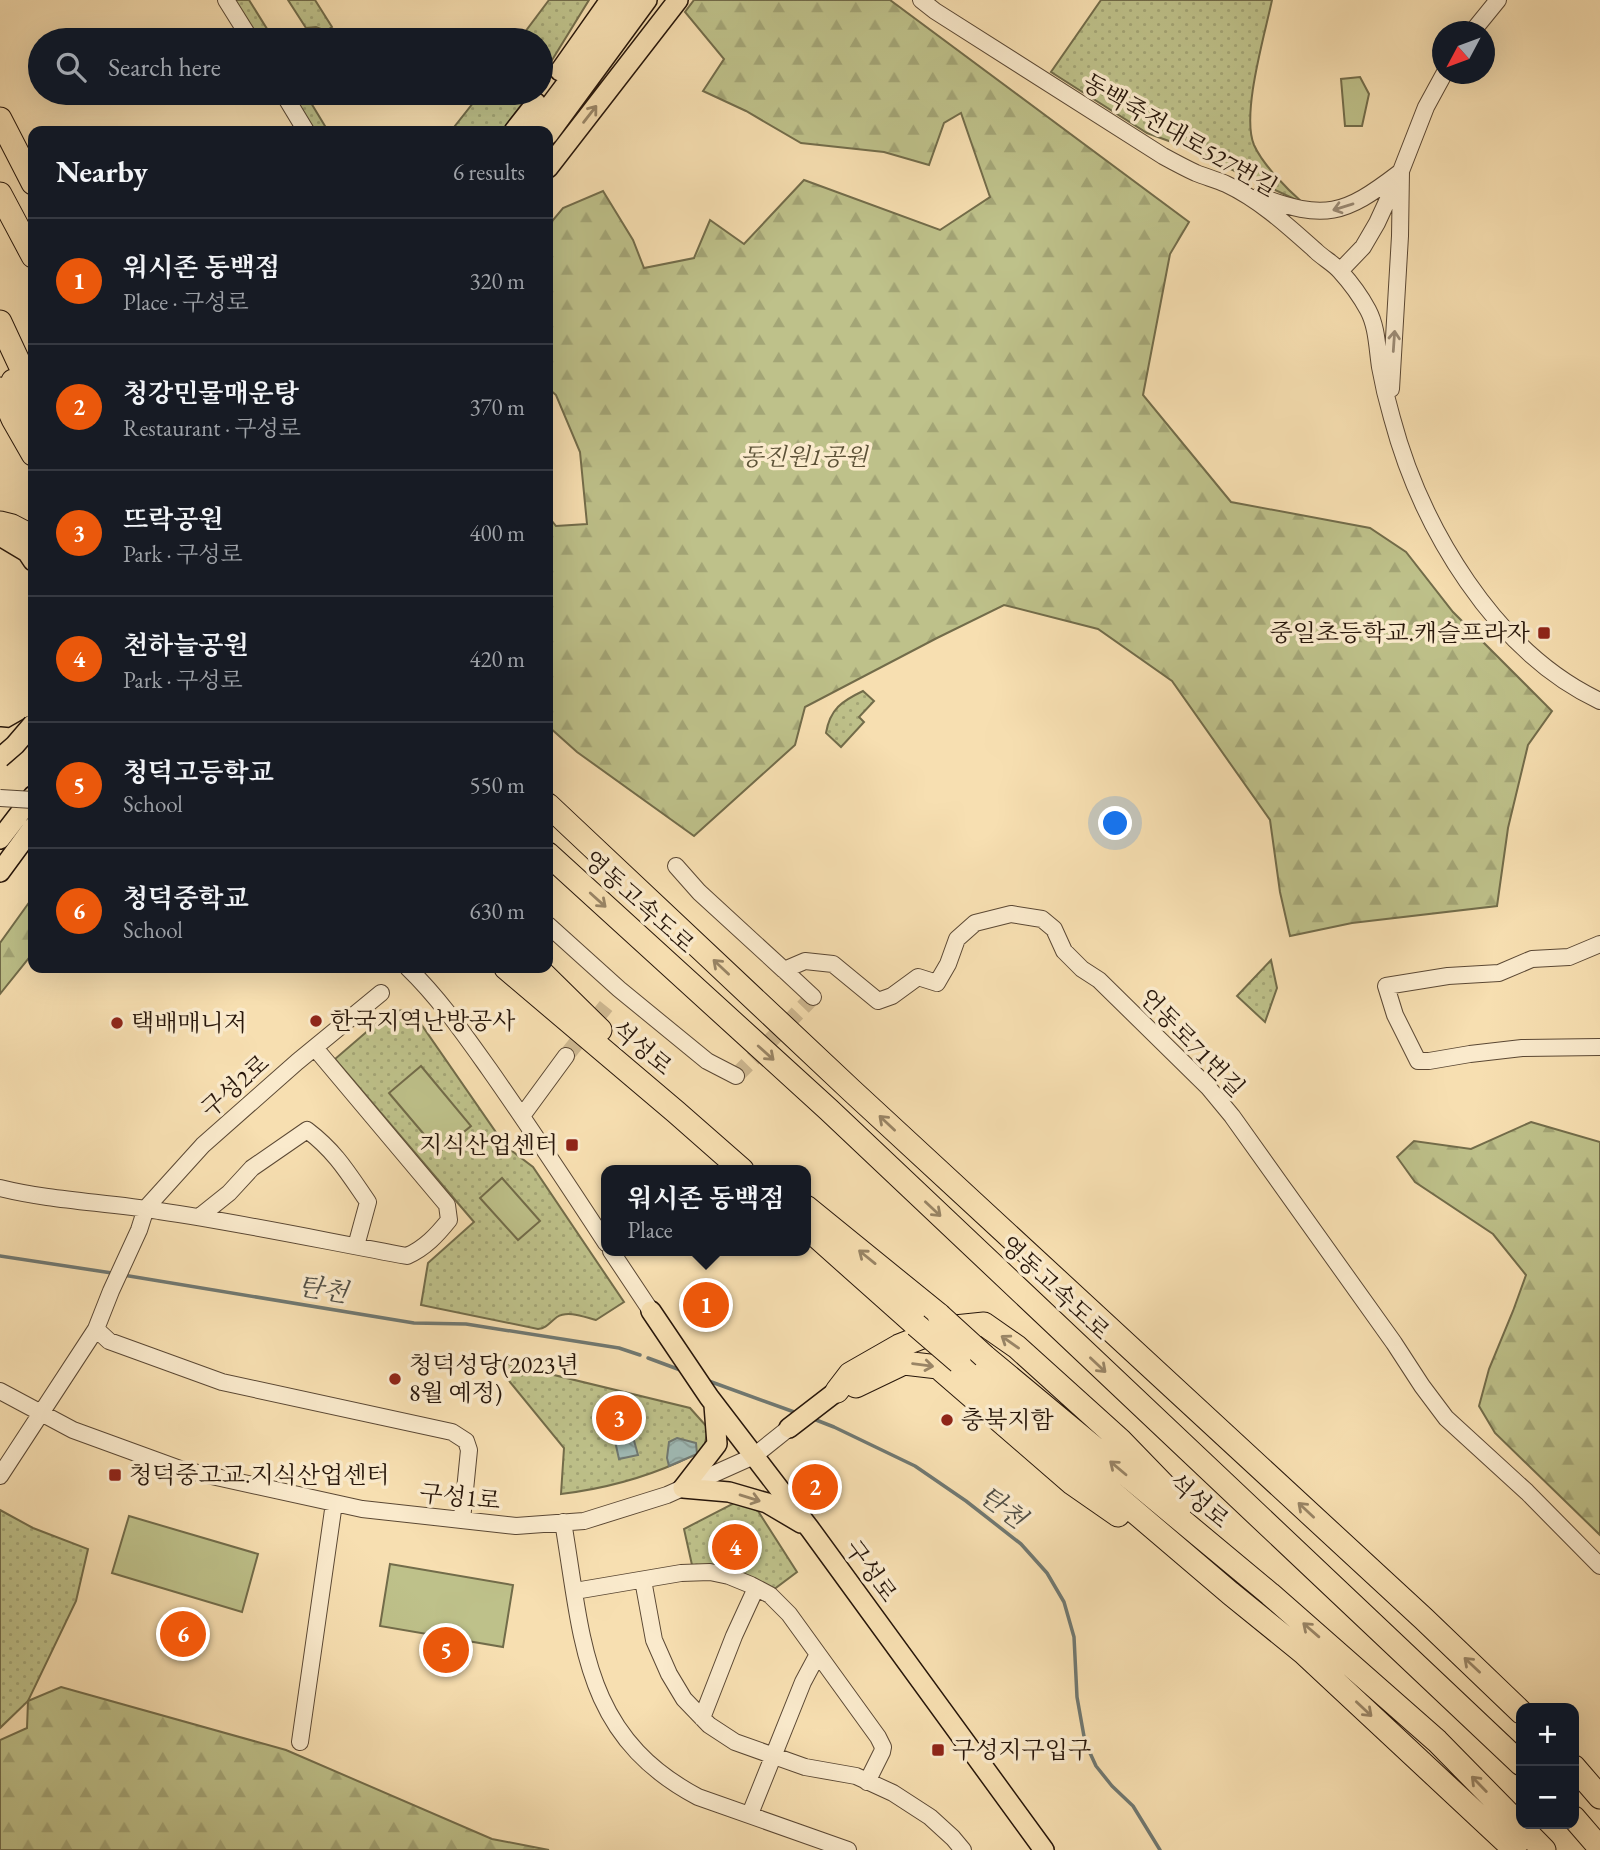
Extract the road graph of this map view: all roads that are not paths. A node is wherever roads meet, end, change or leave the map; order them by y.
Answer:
1 (226, 0) edge
2 (610, 0) edge
3 (629, 0) edge
4 (647, 0) edge
5 (678, 0) edge
6 (921, 0) edge
7 (1498, 0) edge
8 (1481, 21) edge
9 (244, 28) edge
10 (553, 80) edge
11 (1439, 84) edge
12 (0, 102) edge
13 (553, 102) edge
14 (290, 105) edge
15 (534, 105) edge
16 (550, 105) edge
17 (0, 119) edge
18 (303, 126) edge
19 (518, 126) edge
20 (535, 126) edge
21 (553, 128) edge
22 (553, 162) edge
23 (22, 163) junction
24 (1401, 172) junction
25 (28, 174) edge
26 (1227, 184) junction
27 (0, 194) edge
28 (28, 247) edge
29 (1340, 271) junction
30 (0, 322) edge
31 (0, 353) edge
32 (28, 382) edge
33 (0, 389) edge
34 (1389, 410) junction
35 (28, 412) edge
36 (28, 445) edge
37 (0, 523) edge
38 (28, 534) edge
39 (0, 536) edge
40 (28, 554) edge
41 (1600, 702) edge
42 (28, 728) edge
43 (28, 731) edge
44 (0, 737) edge
45 (0, 758) edge
46 (0, 798) edge
47 (28, 798) edge
48 (28, 804) edge
49 (553, 810) edge
50 (28, 834) edge
51 (0, 839) edge
52 (553, 859) edge
53 (676, 866) dead end
54 (0, 872) edge
55 (553, 930) edge
56 (1600, 944) edge
57 (784, 970) junction
58 (413, 973) edge
59 (512, 973) edge
60 (542, 973) edge
61 (550, 973) edge
62 (381, 993) dead end
63 (813, 997) dead end
64 (1600, 1047) edge
65 (315, 1048) junction
66 (566, 1056) tunnel mouth
67 (736, 1076) dead end
68 (666, 1095) junction
69 (522, 1116) junction
70 (736, 1165) edge
71 (754, 1165) edge
72 (0, 1188) edge
73 (146, 1209) junction
74 (811, 1211) edge
75 (199, 1217) junction
76 (811, 1231) edge
77 (601, 1235) edge
78 (356, 1246) junction
79 (614, 1256) edge
80 (651, 1311) joint
81 (96, 1329) junction
82 (0, 1391) edge
83 (837, 1391) junction
84 (711, 1401) junction
85 (41, 1413) junction
86 (789, 1428) joint
87 (754, 1456) junction
88 (0, 1476) edge
89 (684, 1488) junction
90 (334, 1503) junction
91 (463, 1520) junction
92 (563, 1522) junction
93 (810, 1528) junction
94 (1600, 1566) edge
95 (643, 1580) junction
96 (756, 1588) junction
97 (575, 1591) junction
98 (1230, 1593) junction
99 (1270, 1594) junction
100 (818, 1654) junction
101 (1516, 1708) edge
102 (702, 1718) junction
103 (300, 1742) dead end
104 (774, 1756) junction
105 (1516, 1759) edge
106 (1579, 1774) edge
107 (867, 1782) junction
108 (1600, 1797) edge
109 (750, 1814) junction
110 (1579, 1824) edge
111 (1600, 1847) edge
112 (848, 1850) edge
113 (963, 1850) edge
114 (1044, 1850) edge
115 (1515, 1850) edge
116 (1544, 1850) edge

1 - 9 street
2 - 10 main road
3 - 13 main road
4 - 21 main road
22 -> 5 main road
6 - 26 street, 동백죽전대로527번길
7 - 8 street
11 - 24 street
12 - 23 highway
14 - 18 street
15 - 19 main road
16 - 20 main road
17 - 23 highway
23 - 25 highway
24 -> 26 street
24 - 29 street
34 -> 24 street
26 - 29 street, 동백죽전대로527번길
27 - 28 highway
29 - 34 street, 동백죽전대로527번길
30 - 32 highway
31 - 35 highway
33 - 36 highway
34 - 41 street, 동백죽전대로527번길
37 - 38 highway
39 - 40 main road
42 - 44 main road
43 - 45 main road, bridge
46 - 47 street, bridge
48 - 51 main road
101 -> 49 highway, 영동고속도로
50 - 54 main road
52 -> 105 highway, 영동고속도로
53 - 57 street
55 - 67 street
56 - 64 street
57 - 63 street
57 - 94 street, 언동로71번길
58 - 69 street
59 - 70 highway, 석성로
60 - 68 highway, 석성로
61 - 68 highway
62 - 65 street, 구성2로
65 - 73 street, 구성2로
65 - 78 street
66 - 69 street
68 - 71 highway, 석성로
69 - 77 street
72 - 73 street
73 - 75 street
73 - 81 street, 구성2로
99 -> 74 highway, 석성로, bridge
75 - 78 street
75 - 78 street
76 - 98 highway, 석성로, bridge
79 - 80 street, 구성로
80 - 84 main road, 구성로
81 - 85 street
81 - 91 street
82 - 85 street, 구성1로
83 - 86 main road
83 -> 98 highway
99 -> 83 highway
84 - 87 main road, 구성로
84 - 89 main road
85 - 88 street
85 - 90 street, 구성1로
86 - 87 street, 구성1로
87 - 89 street, 구성1로
87 - 93 main road, 구성로
89 - 92 street, 구성1로
89 -> 93 main road
90 - 91 street, 구성1로
90 - 103 street
91 - 92 street, 구성1로
92 - 97 street
93 - 114 main road, 구성로
95 - 96 street
95 - 97 street
95 - 102 street
96 - 100 street
96 - 102 street
97 - 109 street
98 -> 115 highway, 석성로
116 -> 99 highway, 석성로
100 - 104 street
100 - 107 street
102 - 104 street
104 - 107 street
104 - 109 street
106 - 108 highway
107 - 113 street
109 - 112 street
110 - 111 highway

